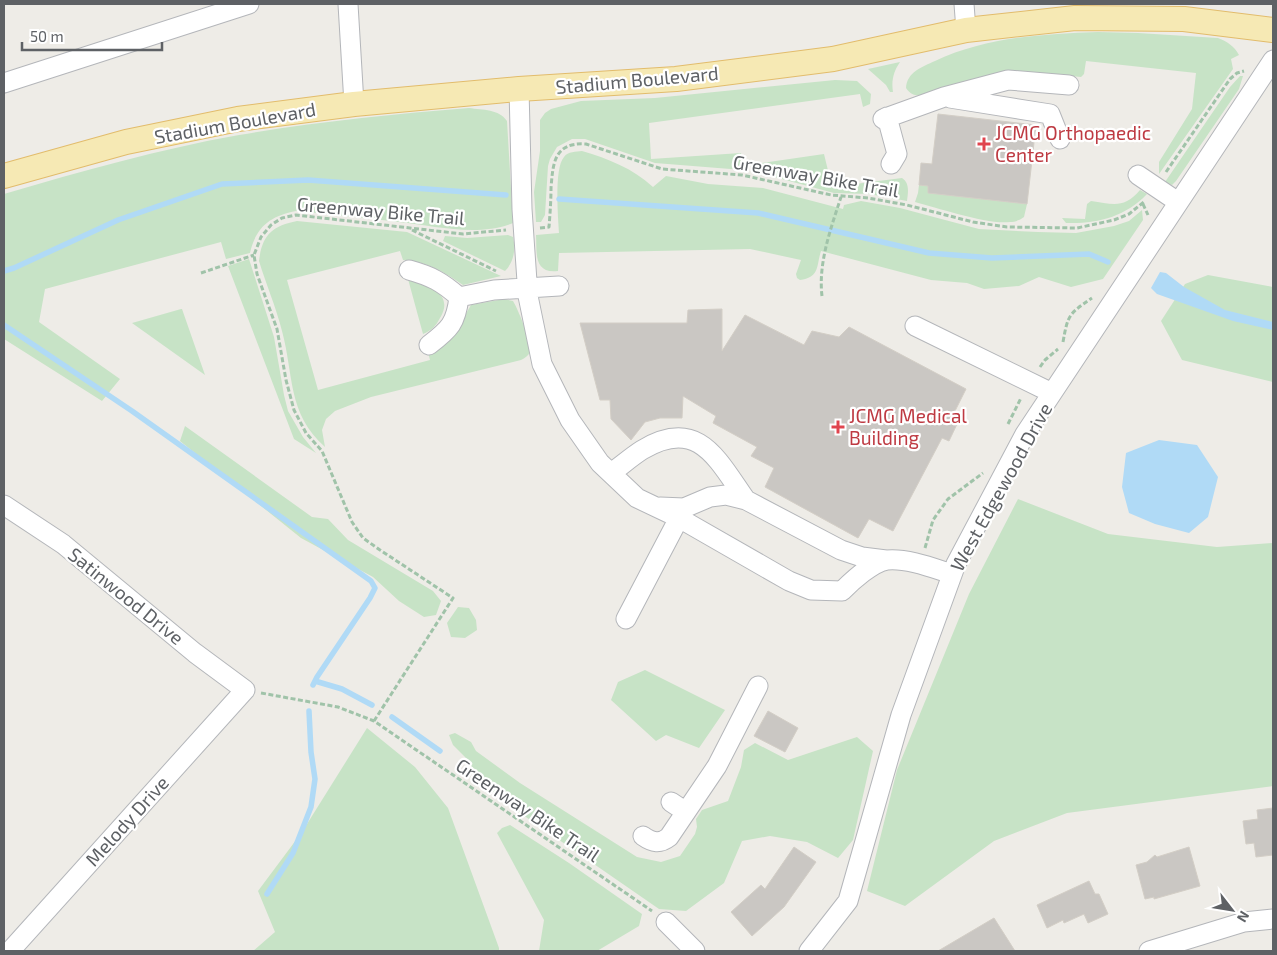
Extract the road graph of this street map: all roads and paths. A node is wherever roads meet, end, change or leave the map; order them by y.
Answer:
1 (249, 4) edge
2 (348, 4) edge
3 (964, 4) edge
4 (966, 30) junction
5 (1273, 30) edge
6 (1272, 62) edge
7 (4, 83) edge
8 (1069, 85) dead end
9 (520, 89) junction
10 (944, 97) junction
11 (354, 104) junction
12 (1060, 139) dead end
13 (890, 164) dead end
14 (1138, 175) dead end
15 (4, 176) edge
16 (1162, 178) dead end
17 (1149, 196) dead end
18 (841, 197) junction
19 (1178, 202) junction
20 (409, 228) junction
21 (540, 228) dead end
22 (508, 230) dead end
23 (254, 255) junction
24 (409, 270) dead end
25 (201, 273) dead end
26 (559, 286) dead end
27 (527, 287) junction
28 (822, 296) dead end
29 (459, 297) junction
30 (915, 326) dead end
31 (429, 345) dead end
32 (1052, 393) junction
33 (611, 473) junction
34 (746, 500) junction
35 (4, 505) edge
36 (656, 507) junction
37 (679, 518) junction
38 (886, 560) junction
39 (952, 574) junction
40 (626, 619) dead end
41 (758, 686) dead end
42 (245, 690) junction
43 (374, 721) junction
44 (643, 836) dead end
45 (1273, 919) edge
46 (666, 922) joint
47 (10, 951) edge
48 (695, 951) edge
49 (809, 951) edge
50 (1149, 951) edge

1 - 7 street
2 - 11 street
3 - 4 street
4 - 5 main road, Stadium Boulevard
4 - 9 main road, Stadium Boulevard
6 - 16 path
6 - 19 street, West Edgewood Drive
8 - 10 street
9 - 11 main road, Stadium Boulevard
9 - 27 street
10 - 12 street
10 - 13 street
11 - 15 main road, Stadium Boulevard
14 - 19 street
17 - 18 path, Greenway Bike Trail
18 - 21 path, Greenway Bike Trail
18 - 28 path
19 - 32 street, West Edgewood Drive
20 - 22 path, Greenway Bike Trail
20 - 23 path, Greenway Bike Trail
20 - 27 path
23 - 25 path
23 - 43 path
24 - 29 street
26 - 27 street
27 - 29 street
27 - 33 street
29 - 31 street
30 - 32 street
32 - 39 street, West Edgewood Drive
33 - 34 street
33 - 36 street
34 - 36 street
34 - 38 street
35 - 42 street, Satinwood Drive
36 - 37 street
37 - 38 street
37 - 40 street
38 - 39 street
39 - 49 street, West Edgewood Drive
41 - 44 street
42 - 43 path, Greenway Bike Trail
42 - 47 street, Melody Drive
43 - 46 path, Greenway Bike Trail
45 - 50 street
46 - 48 street

